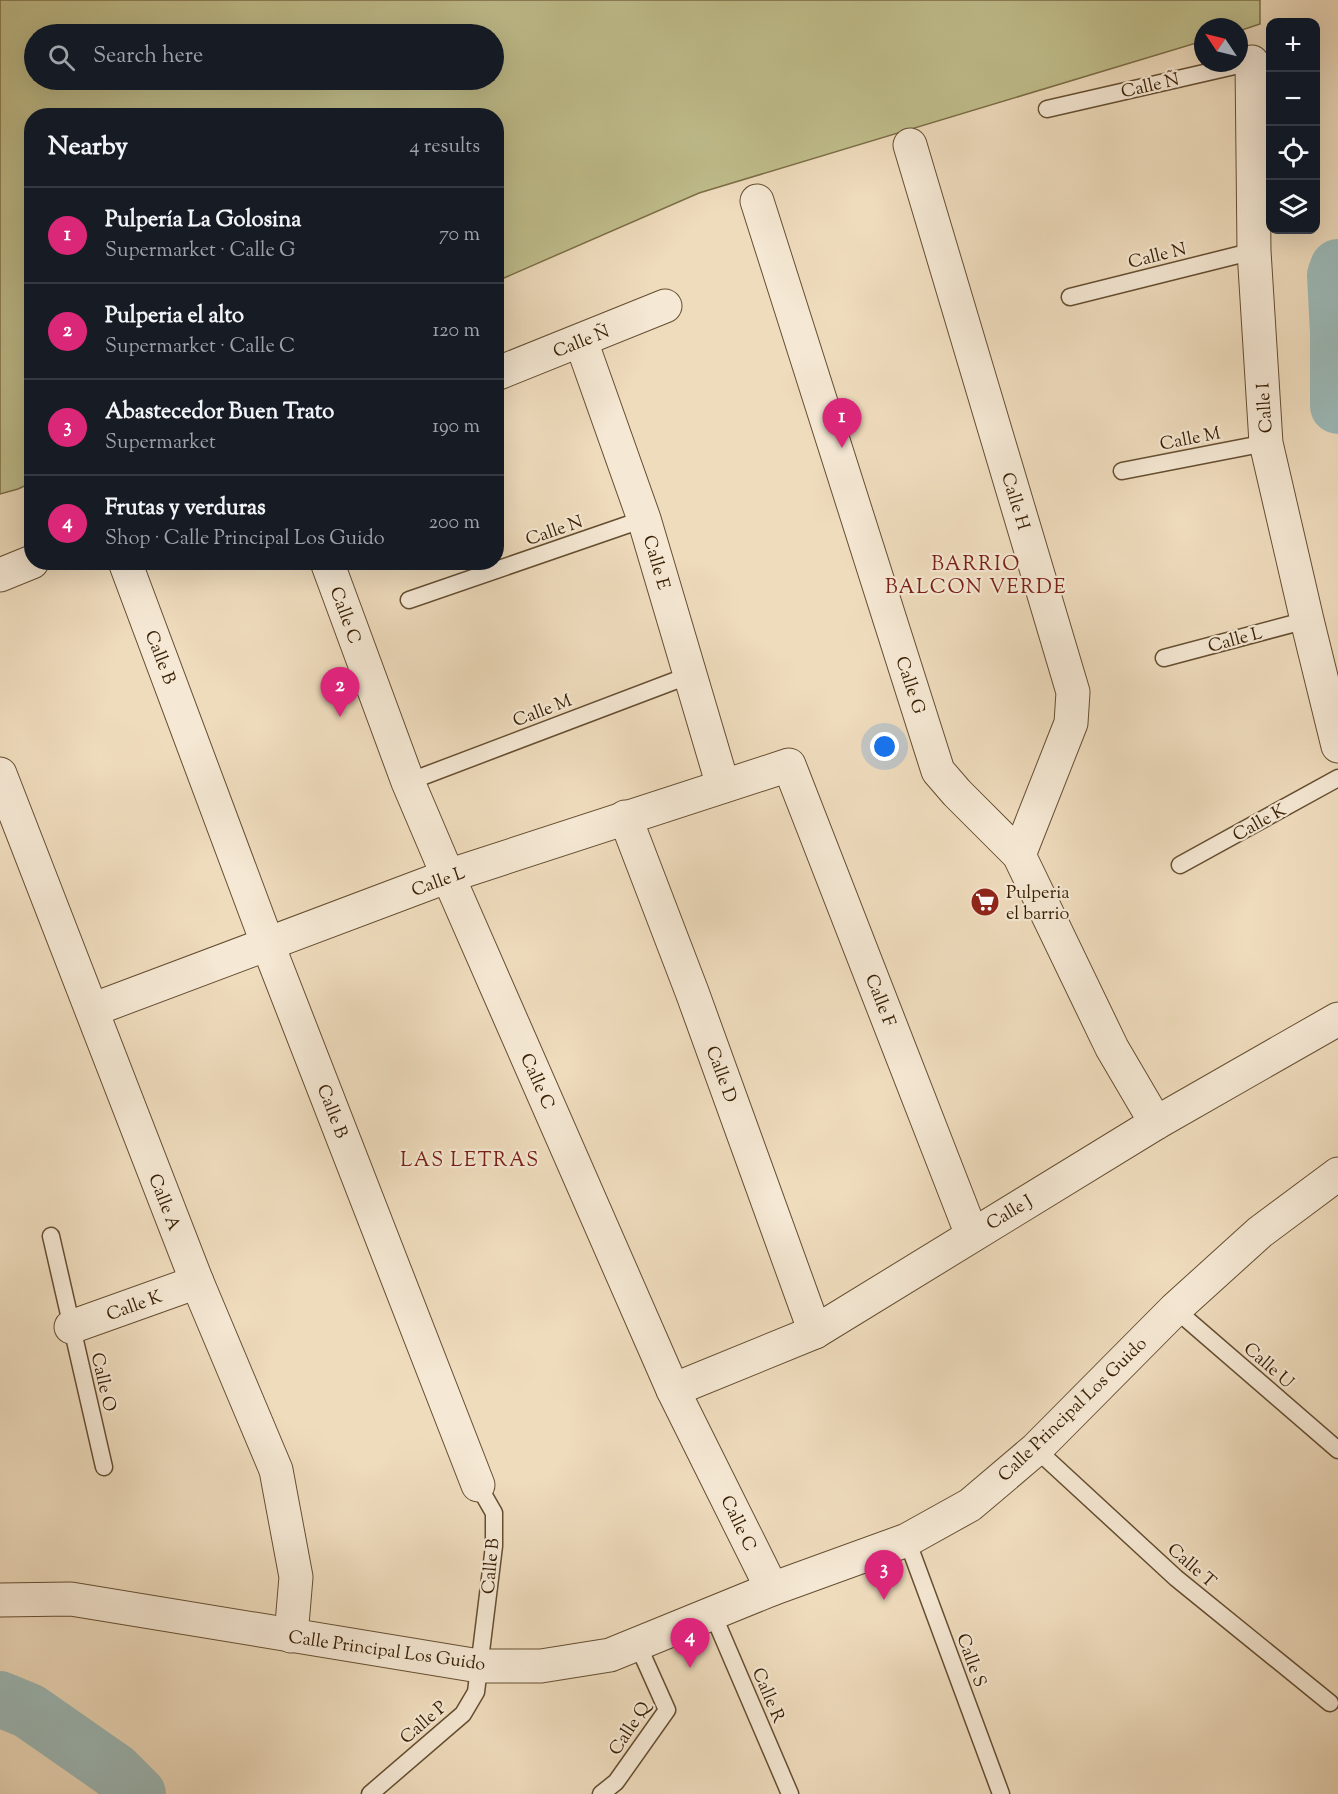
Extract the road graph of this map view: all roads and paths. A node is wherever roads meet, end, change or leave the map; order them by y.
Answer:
1 (1252, 62) joint
2 (1047, 109) dead end
3 (910, 145) dead end
4 (757, 201) dead end
5 (1254, 251) junction
6 (1070, 297) dead end
7 (665, 306) dead end
8 (581, 341) junction
9 (504, 371) edge
10 (1266, 443) junction
11 (1122, 471) dead end
12 (644, 519) junction
13 (24, 565) edge
14 (504, 567) edge
15 (128, 570) edge
16 (330, 570) edge
17 (496, 570) edge
18 (0, 575) edge
19 (409, 600) dead end
20 (1307, 620) junction
21 (1164, 658) dead end
22 (690, 675) junction
23 (1338, 746) edge
24 (789, 765) joint
25 (0, 774) edge
26 (1338, 778) edge
27 (408, 782) junction
28 (723, 786) junction
29 (625, 817) junction
30 (1019, 855) junction
31 (1180, 865) dead end
32 (448, 876) junction
33 (268, 945) junction
34 (92, 1010) junction
35 (1338, 1019) edge
36 (1156, 1123) junction
37 (1335, 1182) edge
38 (972, 1235) junction
39 (51, 1236) dead end
40 (196, 1282) junction
41 (1175, 1309) junction
42 (72, 1327) junction
43 (815, 1332) junction
44 (673, 1390) junction
45 (1036, 1449) junction
46 (1338, 1450) edge
47 (104, 1467) dead end
48 (478, 1485) joint
49 (907, 1540) junction
50 (772, 1589) junction
51 (0, 1600) edge
52 (712, 1612) junction
53 (291, 1636) junction
54 (637, 1644) junction
55 (479, 1666) junction
56 (1329, 1703) dead end
57 (370, 1794) edge
58 (601, 1794) edge
59 (790, 1794) edge
60 (1001, 1794) edge

1 - 2 lane, Calle Ñ
1 - 5 street, Calle I
3 - 30 street, Calle H
4 - 30 street, Calle G
5 - 6 lane, Calle N
5 - 10 street, Calle I
7 - 8 street, Calle Ñ
8 - 9 street, Calle Ñ
8 - 12 street, Calle E
10 - 11 lane, Calle M
10 - 20 street, Calle I
12 - 14 lane, Calle N
12 - 22 street, Calle E
13 - 18 street
15 - 33 street, Calle B
16 - 27 street, Calle C
17 - 19 lane, Calle N
20 - 21 lane, Calle L
20 - 23 street, Calle I
22 - 27 lane, Calle M
22 - 28 street, Calle E
24 - 28 street, Calle L
24 - 38 street, Calle F
25 - 34 street, Calle A
26 - 31 lane, Calle K
27 - 32 street, Calle C
28 - 29 street, Calle L
29 - 32 street, Calle L
29 - 43 street, Calle D
30 - 36 street, Calle G
32 - 33 street, Calle L
32 - 44 street, Calle C
33 - 34 street, Calle L
33 - 48 street, Calle B
34 - 40 street, Calle A
35 - 36 street, Calle J
36 - 38 street, Calle J
37 - 41 street, Calle Principal Los Guido
38 - 43 street, Calle J
39 - 42 lane, Calle O
40 - 42 street, Calle K
40 - 53 street, Calle A
41 - 45 street, Calle Principal Los Guido
41 - 46 lane, Calle U
42 - 47 lane, Calle O
43 - 44 street, Calle J
44 - 50 street, Calle C
45 - 49 street, Calle Principal Los Guido
45 - 56 lane, Calle T
48 - 55 lane, Calle B
49 - 50 street, Calle Principal Los Guido
49 - 60 lane, Calle S
50 - 52 street, Calle Principal Los Guido
51 - 53 street, Calle Principal Los Guido
52 - 54 street, Calle Principal Los Guido
52 - 59 lane, Calle R
53 - 55 street, Calle Principal Los Guido
54 - 55 street, Calle Principal Los Guido
54 - 58 lane, Calle Q
55 - 57 lane, Calle P

